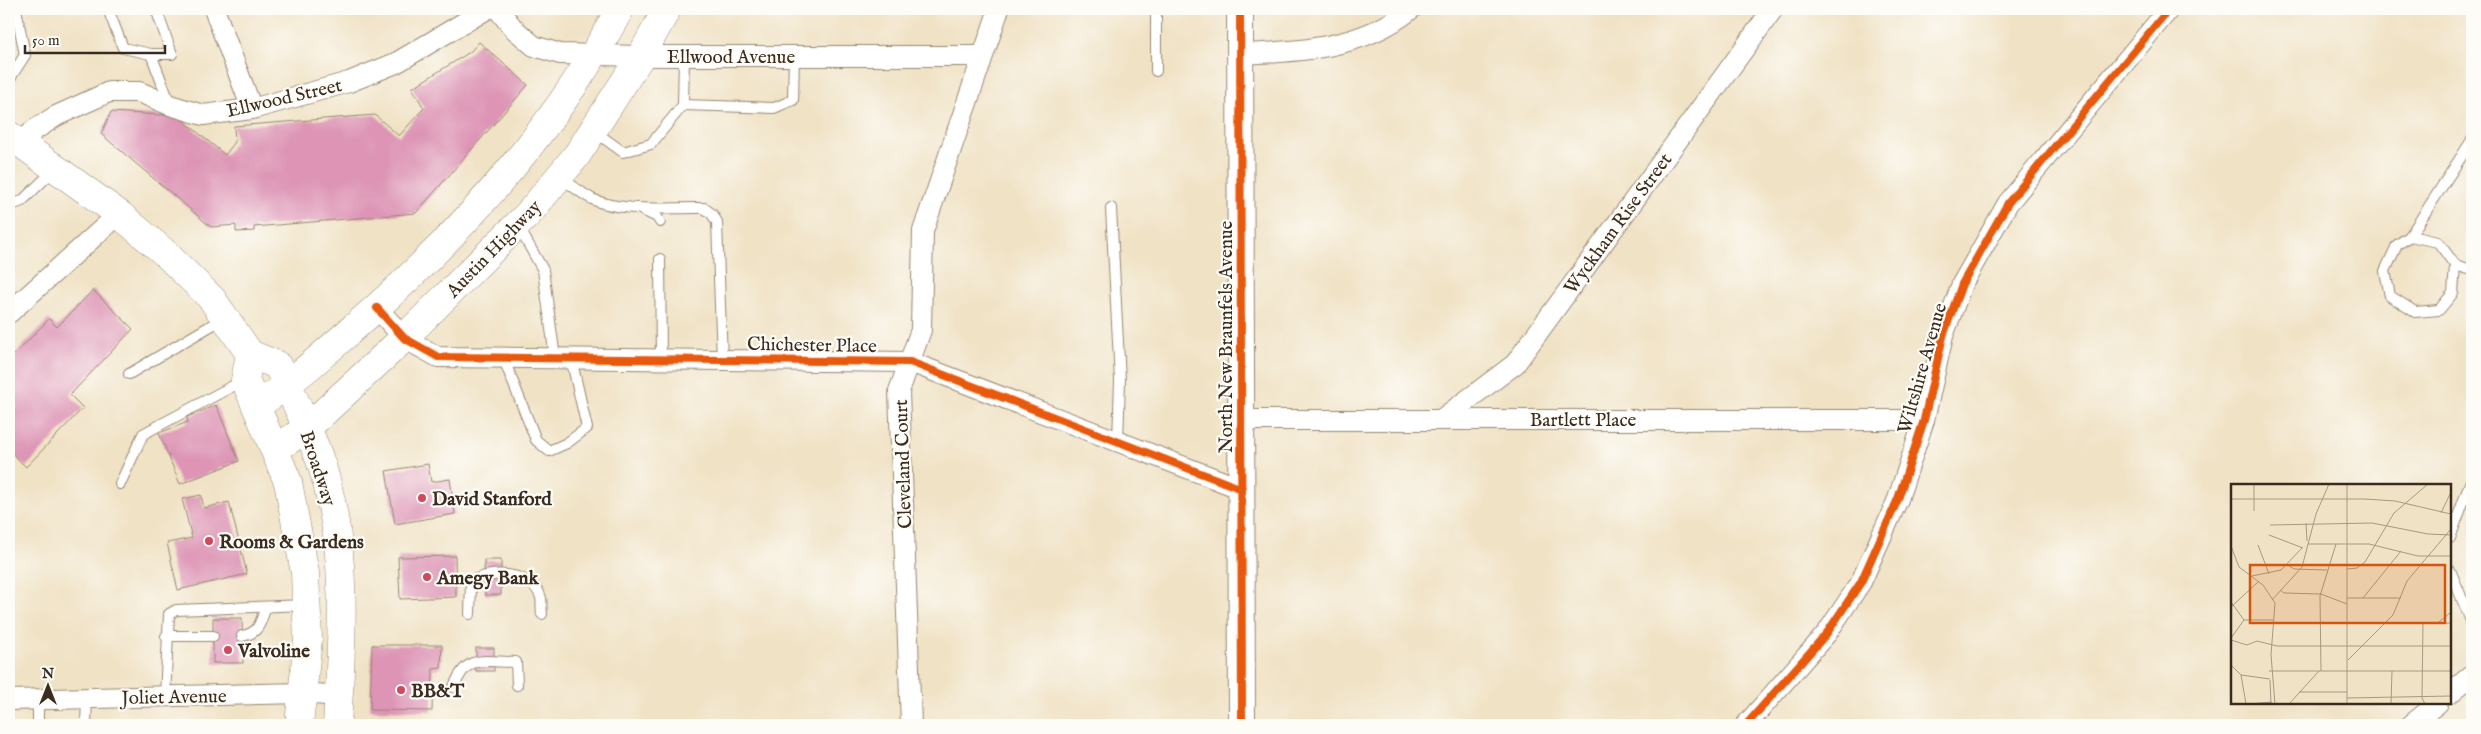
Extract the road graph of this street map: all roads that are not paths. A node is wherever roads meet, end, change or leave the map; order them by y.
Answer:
1 (16, 9) edge
2 (108, 9) edge
3 (156, 9) edge
4 (214, 9) edge
5 (487, 9) edge
6 (498, 9) edge
7 (620, 9) edge
8 (667, 9) edge
9 (999, 9) edge
10 (1156, 9) edge
11 (1240, 9) edge
12 (1411, 9) edge
13 (1773, 9) edge
14 (2169, 9) edge
15 (151, 54) junction
16 (1240, 54) junction
17 (595, 56) junction
18 (641, 56) junction
19 (684, 56) junction
20 (794, 56) junction
21 (982, 56) junction
22 (1156, 71) dead end
23 (9, 80) edge
24 (170, 105) junction
25 (683, 105) junction
26 (252, 109) junction
27 (594, 130) junction
28 (15, 139) edge
29 (2472, 140) edge
30 (56, 169) junction
31 (559, 176) junction
32 (9, 206) edge
33 (636, 207) junction
34 (1111, 208) dead end
35 (119, 214) junction
36 (660, 222) dead end
37 (518, 225) junction
38 (2410, 236) junction
39 (660, 259) dead end
40 (2456, 265) junction
41 (2472, 270) edge
42 (376, 308) junction
43 (9, 313) edge
44 (225, 317) junction
45 (404, 338) junction
46 (503, 357) junction
47 (563, 358) junction
48 (661, 359) junction
49 (722, 360) junction
50 (910, 362) junction
51 (247, 367) junction
52 (129, 374) dead end
53 (288, 385) junction
54 (256, 406) junction
55 (1442, 419) junction
56 (1241, 420) junction
57 (1924, 420) junction
58 (306, 429) junction
59 (1118, 442) junction
60 (275, 449) junction
61 (2472, 478) edge
62 (120, 484) dead end
63 (1242, 489) junction
64 (2451, 535) edge
65 (2451, 572) edge
66 (306, 605) junction
67 (266, 607) junction
68 (470, 614) dead end
69 (542, 614) dead end
70 (2472, 623) edge
71 (166, 636) junction
72 (213, 636) dead end
73 (242, 636) dead end
74 (2472, 675) edge
75 (516, 685) dead end
76 (454, 687) dead end
77 (2451, 692) edge
78 (303, 693) junction
79 (165, 696) junction
80 (339, 696) junction
81 (87, 698) junction
82 (38, 699) junction
83 (9, 700) edge
84 (2437, 704) edge
85 (38, 725) edge
86 (86, 725) edge
87 (298, 725) edge
88 (337, 725) edge
89 (911, 725) edge
90 (1242, 725) edge
91 (1746, 725) edge
92 (2411, 725) edge

1 - 23 lane
2 - 15 lane
3 - 15 lane
4 - 26 street
5 - 26 street, Ellwood Street
6 - 17 street, Ellwood Avenue
7 - 17 main road, Austin Highway
8 - 18 main road, Austin Highway
9 - 21 street, Cleveland Court
10 - 22 lane
11 - 16 street, North New Braunfels Avenue
12 - 16 street
13 - 55 street, Wyckham Rise Street
14 - 57 street, Wiltshire Avenue
15 - 24 lane
16 - 56 street, North New Braunfels Avenue
17 - 18 street, Ellwood Avenue
17 - 42 main road, Austin Highway
18 - 19 street, Ellwood Avenue
18 - 27 main road, Austin Highway
19 - 20 street, Ellwood Avenue
19 - 25 lane
20 - 21 street, Ellwood Avenue
20 - 25 lane
21 - 50 street, Cleveland Court
24 - 26 street, Ellwood Street
24 - 28 street, Ellwood Street
25 - 27 lane
27 - 31 main road, Austin Highway
28 - 30 main road, Broadway
29 - 38 lane
30 - 32 lane
30 - 35 main road, Broadway
31 - 33 lane
31 - 37 main road, Austin Highway
33 - 36 lane
33 - 49 lane
34 - 59 lane
35 - 43 street
35 - 44 main road, Broadway
37 - 45 main road, Austin Highway
37 - 47 lane
38 - 40 lane
38 - 40 lane
39 - 48 lane
40 - 41 lane
42 - 45 street, Chichester Place
42 - 53 main road, Austin Highway
44 - 51 main road, Broadway
44 - 52 lane
45 - 46 street, Chichester Place
45 - 58 main road, Austin Highway
46 - 47 street, Chichester Place
46 - 47 lane
47 - 48 street, Chichester Place
48 - 49 street, Chichester Place
49 - 50 street, Chichester Place
50 - 59 street, Chichester Place
50 - 89 street, Cleveland Court
51 - 53 main road, Broadway
51 - 54 main road, Broadway
51 - 62 lane
53 - 54 main road, Austin Highway
53 - 58 main road, Broadway
54 - 60 main road, Broadway
55 - 56 street, Bartlett Place
55 - 57 street, Bartlett Place
56 - 63 street, North New Braunfels Avenue
57 - 91 street, Wiltshire Avenue
58 - 60 main road, Austin Highway
58 - 80 main road, Broadway
59 - 63 street, Chichester Place
60 - 66 main road, Broadway
61 - 64 lane
63 - 90 street, North New Braunfels Avenue
65 - 70 lane
66 - 67 lane
66 - 78 main road, Broadway
67 - 71 lane
67 - 73 lane
68 - 69 lane
71 - 72 lane
71 - 79 lane
74 - 77 street
75 - 76 lane
78 - 79 street, Joliet Avenue
78 - 80 street, Joliet Avenue
78 - 87 main road, Broadway
79 - 81 street, Joliet Avenue
80 - 88 main road, Broadway
81 - 82 street, Joliet Avenue
81 - 86 lane
82 - 83 street, Joliet Avenue
82 - 85 lane
84 - 92 street

